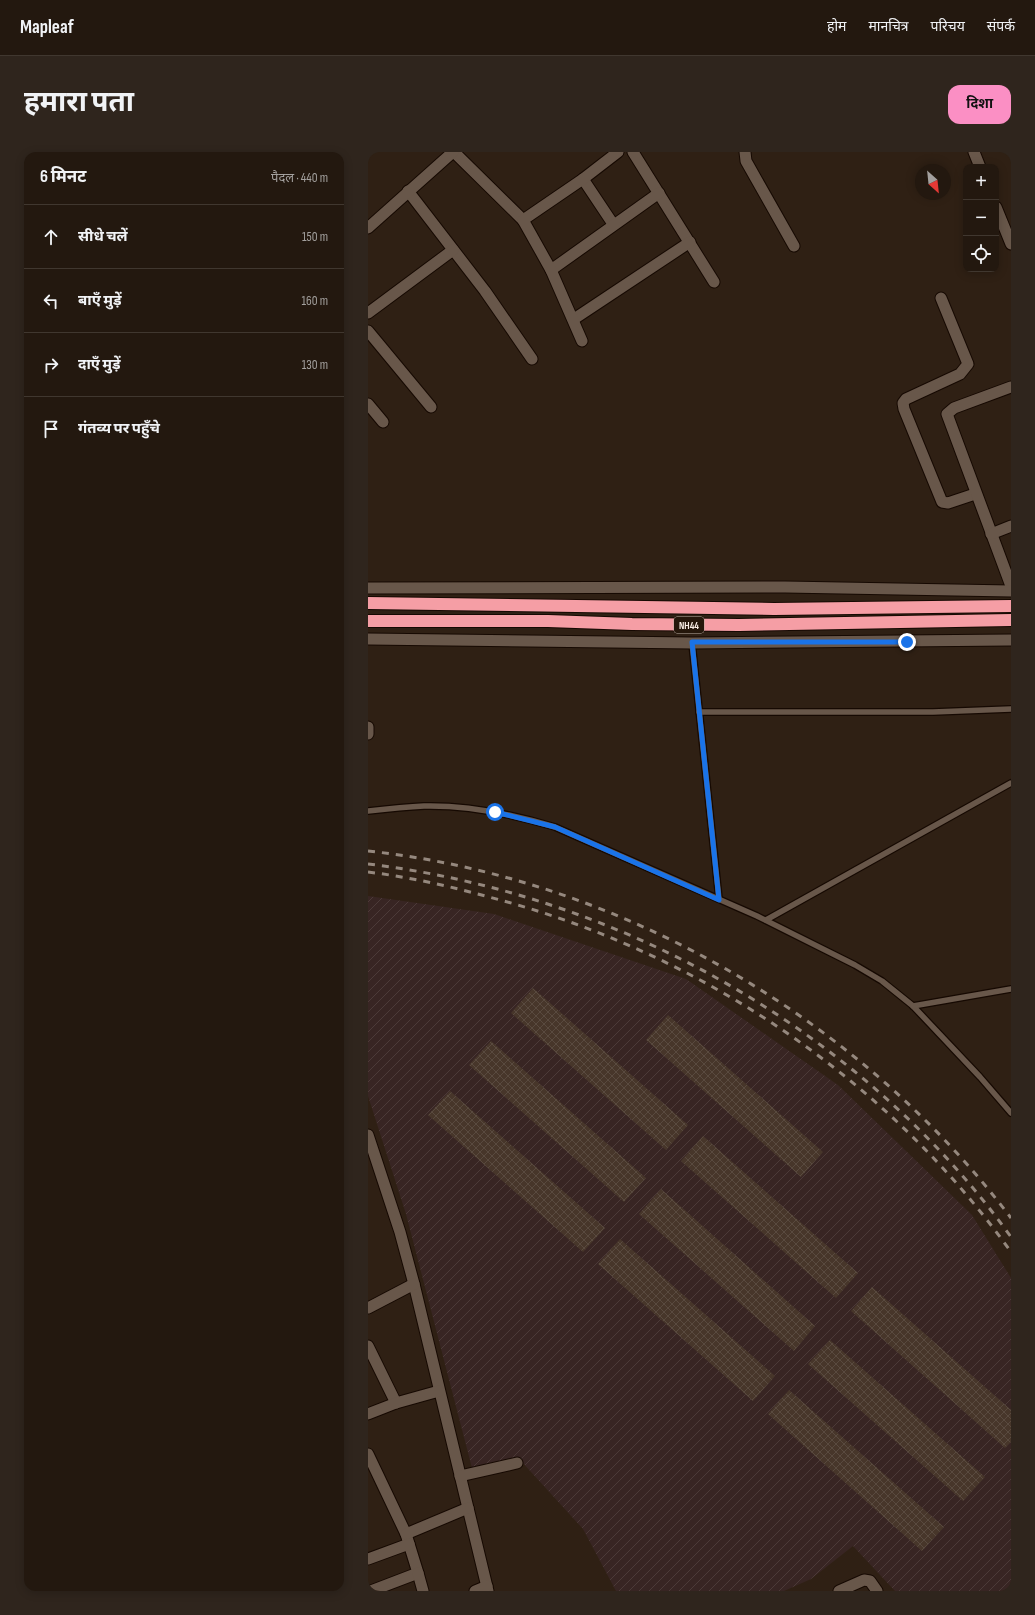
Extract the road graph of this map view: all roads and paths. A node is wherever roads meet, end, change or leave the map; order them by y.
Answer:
1 (454, 152) edge
2 (618, 152) edge
3 (633, 152) edge
4 (745, 152) edge
5 (974, 152) edge
6 (979, 164) edge
7 (583, 179) junction
8 (408, 191) junction
9 (659, 193) junction
10 (999, 214) edge
11 (523, 220) junction
12 (613, 224) junction
13 (368, 228) edge
14 (690, 242) junction
15 (1011, 244) edge
16 (794, 246) dead end
17 (453, 250) junction
18 (551, 270) junction
19 (714, 282) dead end
20 (941, 298) dead end
21 (368, 313) edge
22 (574, 319) junction
23 (368, 331) edge
24 (582, 341) dead end
25 (532, 359) dead end
26 (1011, 387) edge
27 (368, 404) edge
28 (431, 406) dead end
29 (383, 422) dead end
30 (975, 494) junction
31 (1011, 526) edge
32 (991, 534) junction
33 (1011, 586) edge
34 (368, 588) edge
35 (1011, 591) edge
36 (368, 603) edge
37 (1011, 606) edge
38 (1011, 620) edge
39 (368, 621) edge
40 (368, 638) edge
41 (1011, 640) edge
42 (692, 642) junction
43 (1011, 709) edge
44 (699, 712) junction
45 (368, 727) edge
46 (368, 734) edge
47 (1011, 783) edge
48 (368, 811) edge
49 (719, 900) junction
50 (766, 920) junction
51 (1011, 990) edge
52 (913, 1006) junction
53 (1009, 1108) edge
54 (1011, 1113) edge
55 (368, 1135) edge
56 (414, 1284) junction
57 (368, 1308) edge
58 (368, 1346) edge
59 (439, 1391) junction
60 (396, 1403) junction
61 (368, 1414) edge
62 (368, 1454) edge
63 (517, 1463) dead end
64 (460, 1476) junction
65 (468, 1508) junction
66 (408, 1539) junction
67 (368, 1559) edge
68 (418, 1573) junction
69 (487, 1588) edge
70 (371, 1591) edge
71 (423, 1591) edge
72 (475, 1591) edge
73 (839, 1591) edge
74 (877, 1591) edge

1 - 8 street
1 - 11 street
2 - 7 street
3 - 9 street
4 - 16 street
5 - 6 street
7 - 11 street
7 - 12 street
8 - 13 street
8 - 17 street
9 - 12 street
9 - 14 street
10 - 15 street
11 - 18 street
12 - 18 street
14 - 19 street
14 - 22 street
17 - 21 street
17 - 25 street
18 - 22 street
20 - 30 street
22 - 24 street
23 - 28 street
26 - 30 street
27 - 29 street
30 - 32 street
31 - 32 street
32 - 33 street
34 - 35 street
36 - 37 highway, NH44
38 - 39 highway, NH44
40 - 42 street
41 - 42 street
42 - 44 lane
43 - 44 lane
44 - 49 lane
45 - 46 street
47 - 50 lane
48 - 49 lane
49 - 50 lane
50 - 52 lane
51 - 52 lane
52 - 53 lane
53 - 54 lane
55 - 56 street
56 - 57 street
56 - 59 street
58 - 60 street
59 - 60 street
59 - 64 street
60 - 61 street
62 - 66 street
63 - 64 street
64 - 65 street
65 - 66 street
65 - 69 street
66 - 67 street
66 - 68 street
68 - 70 street
68 - 71 street
69 - 72 street
73 - 74 street

